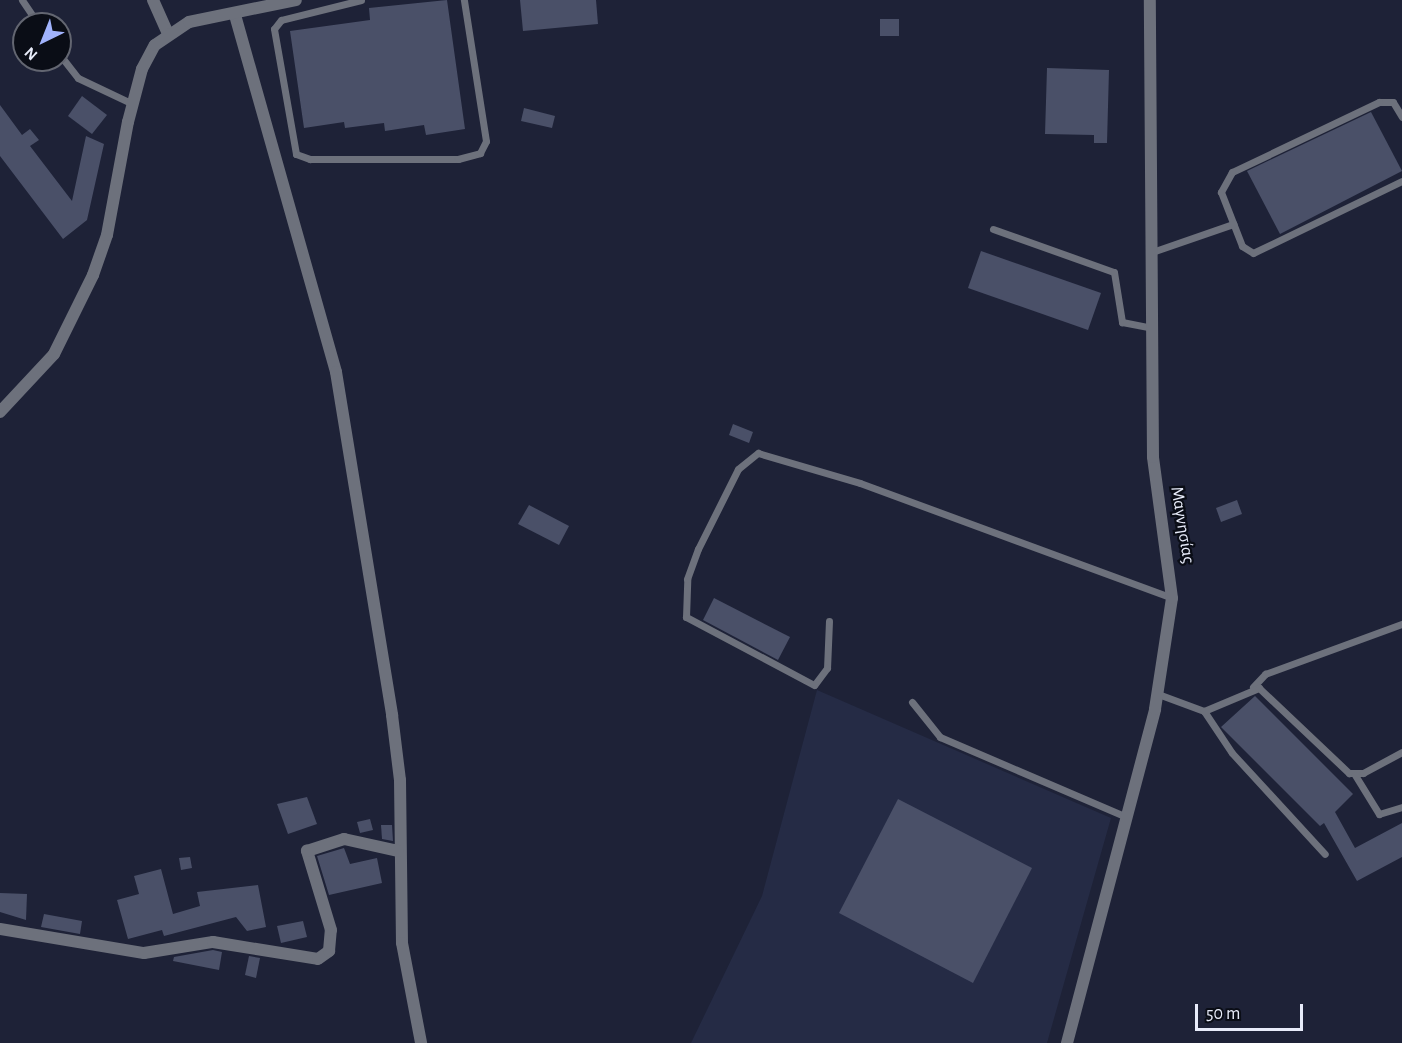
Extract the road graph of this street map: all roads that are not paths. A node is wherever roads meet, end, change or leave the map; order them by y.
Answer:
1 (153, 0) edge
2 (296, 0) edge
3 (361, 0) edge
4 (464, 0) edge
5 (1150, 0) edge
6 (280, 5) junction
7 (235, 15) junction
8 (281, 20) junction
9 (167, 32) junction
10 (72, 70) edge
11 (133, 104) junction
12 (1402, 117) edge
13 (1402, 181) edge
14 (1233, 224) junction
15 (993, 229) dead end
16 (1155, 252) junction
17 (1153, 328) junction
18 (0, 412) edge
19 (1172, 598) junction
20 (829, 621) dead end
21 (1402, 624) edge
22 (1253, 687) junction
23 (1158, 694) junction
24 (912, 702) dead end
25 (1204, 711) junction
26 (1402, 752) edge
27 (1355, 775) junction
28 (1402, 807) edge
29 (1126, 817) junction
30 (398, 851) junction
31 (1326, 854) dead end
32 (0, 929) edge
33 (421, 1043) edge
34 (1067, 1043) edge

1 - 9 street
2 - 6 street
3 - 8 lane
4 - 8 lane
5 - 16 street, Μαγνησίας
6 - 7 street
6 - 8 lane
7 - 9 street
7 - 30 street
9 - 11 street
10 - 11 lane
11 - 18 street
12 - 14 lane
13 - 14 lane
14 - 16 lane
15 - 17 lane
16 - 17 street, Μαγνησίας
17 - 19 street, Μαγνησίας
19 - 20 lane
19 - 23 street, Μαγνησίας
21 - 22 lane
22 - 25 lane
22 - 27 lane
23 - 25 lane
23 - 29 street, Μαγνησίας
24 - 29 lane
25 - 31 lane
26 - 27 lane
27 - 28 lane
29 - 34 street, Μαγνησίας
30 - 32 street
30 - 33 street

